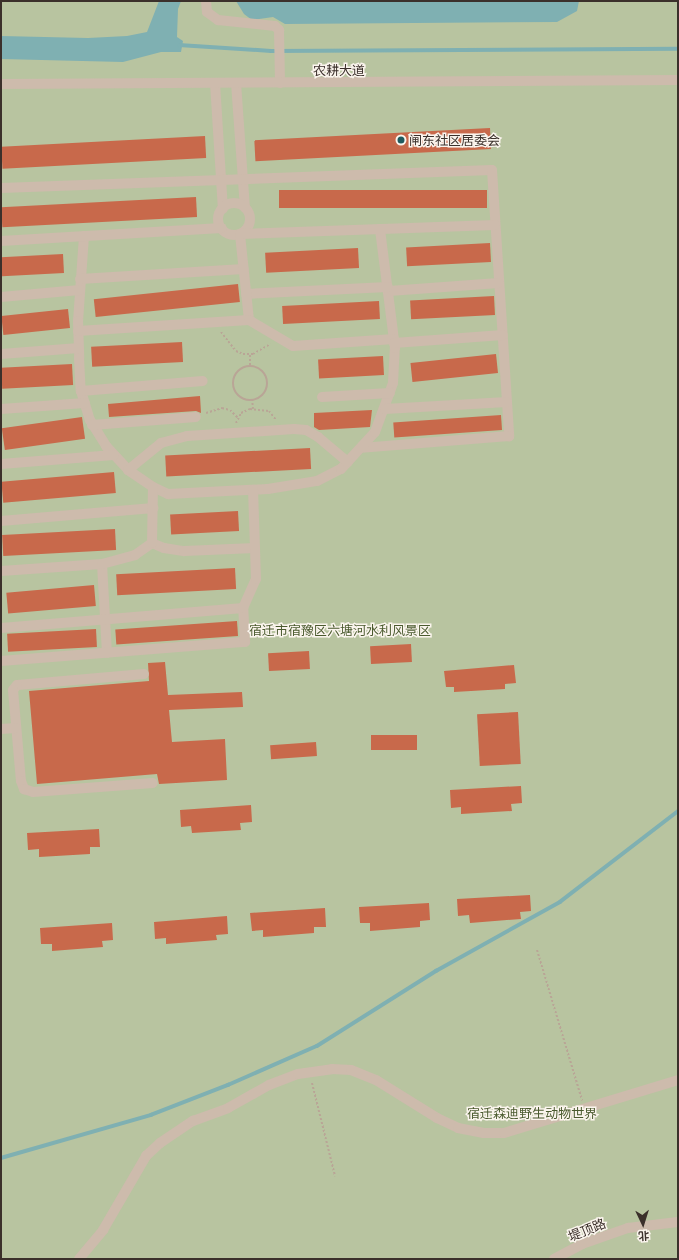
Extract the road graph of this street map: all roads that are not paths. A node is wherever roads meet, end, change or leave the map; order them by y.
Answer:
1 (206, 1) edge
2 (678, 80) edge
3 (216, 83) junction
4 (236, 83) junction
5 (280, 83) junction
6 (1, 84) edge
7 (243, 179) junction
8 (221, 180) junction
9 (1, 188) edge
10 (223, 208) junction
11 (245, 208) junction
12 (495, 225) junction
13 (222, 228) junction
14 (380, 229) junction
15 (240, 234) junction
16 (84, 236) junction
17 (1, 241) edge
18 (244, 269) junction
19 (80, 278) junction
20 (499, 283) junction
21 (389, 289) junction
22 (80, 290) junction
23 (246, 294) junction
24 (1, 298) edge
25 (249, 320) junction
26 (78, 330) junction
27 (503, 335) junction
28 (394, 341) junction
29 (79, 348) junction
30 (1, 354) edge
31 (203, 381) dead end
32 (81, 391) junction
33 (390, 393) junction
34 (322, 396) dead end
35 (507, 402) junction
36 (85, 404) junction
37 (1, 409) edge
38 (385, 409) junction
39 (196, 417) road end
40 (92, 425) junction
41 (361, 448) junction
42 (114, 455) junction
43 (348, 462) junction
44 (1, 464) edge
45 (128, 470) junction
46 (153, 487) junction
47 (253, 490) junction
48 (153, 508) junction
49 (1, 521) edge
50 (152, 543) junction
51 (255, 548) junction
52 (102, 564) junction
53 (1, 571) edge
54 (242, 608) junction
55 (105, 619) junction
56 (1, 628) edge
57 (107, 652) junction
58 (1, 661) edge
59 (144, 674) dead end
60 (16, 728) junction
61 (1, 729) edge
62 (153, 783) dead end
63 (678, 1080) edge
64 (678, 1222) edge
65 (79, 1259) edge
66 (554, 1259) edge

1 - 5 street
2 - 5 street, 农耕大道
3 - 4 street, 农耕大道
3 - 6 street, 农耕大道
3 - 8 street
4 - 5 street, 农耕大道
4 - 7 street
7 - 8 street
7 - 11 street
7 - 12 street
8 - 9 street
8 - 10 street
10 - 11 street
10 - 13 street
11 - 15 street
12 - 14 street
12 - 20 street
13 - 15 street
13 - 16 street
14 - 15 street
14 - 21 street
15 - 18 street
16 - 17 street
16 - 19 street
18 - 19 street
18 - 23 street
19 - 22 street
20 - 21 street
20 - 27 street
21 - 23 street
21 - 28 street
22 - 24 street
22 - 26 street
23 - 25 street
25 - 26 street
25 - 28 street
26 - 29 street
27 - 28 street
27 - 35 street
28 - 33 street
29 - 30 street
29 - 32 street
31 - 32 street
32 - 36 street
33 - 34 street
33 - 38 street
35 - 38 street
35 - 41 street
36 - 37 street
36 - 40 street
38 - 41 street
39 - 40 street
40 - 42 street
41 - 43 street
42 - 44 street
42 - 45 street
43 - 45 street
43 - 47 street
45 - 46 street
46 - 47 street
46 - 48 street
47 - 51 street
48 - 49 street
48 - 50 street
50 - 51 street
50 - 52 street
51 - 54 street
52 - 53 street
52 - 55 street
54 - 55 street
54 - 57 street
55 - 56 street
55 - 57 street
57 - 58 street
59 - 60 street
60 - 61 street
60 - 62 street
63 - 65 street
64 - 66 street, 堤顶路

